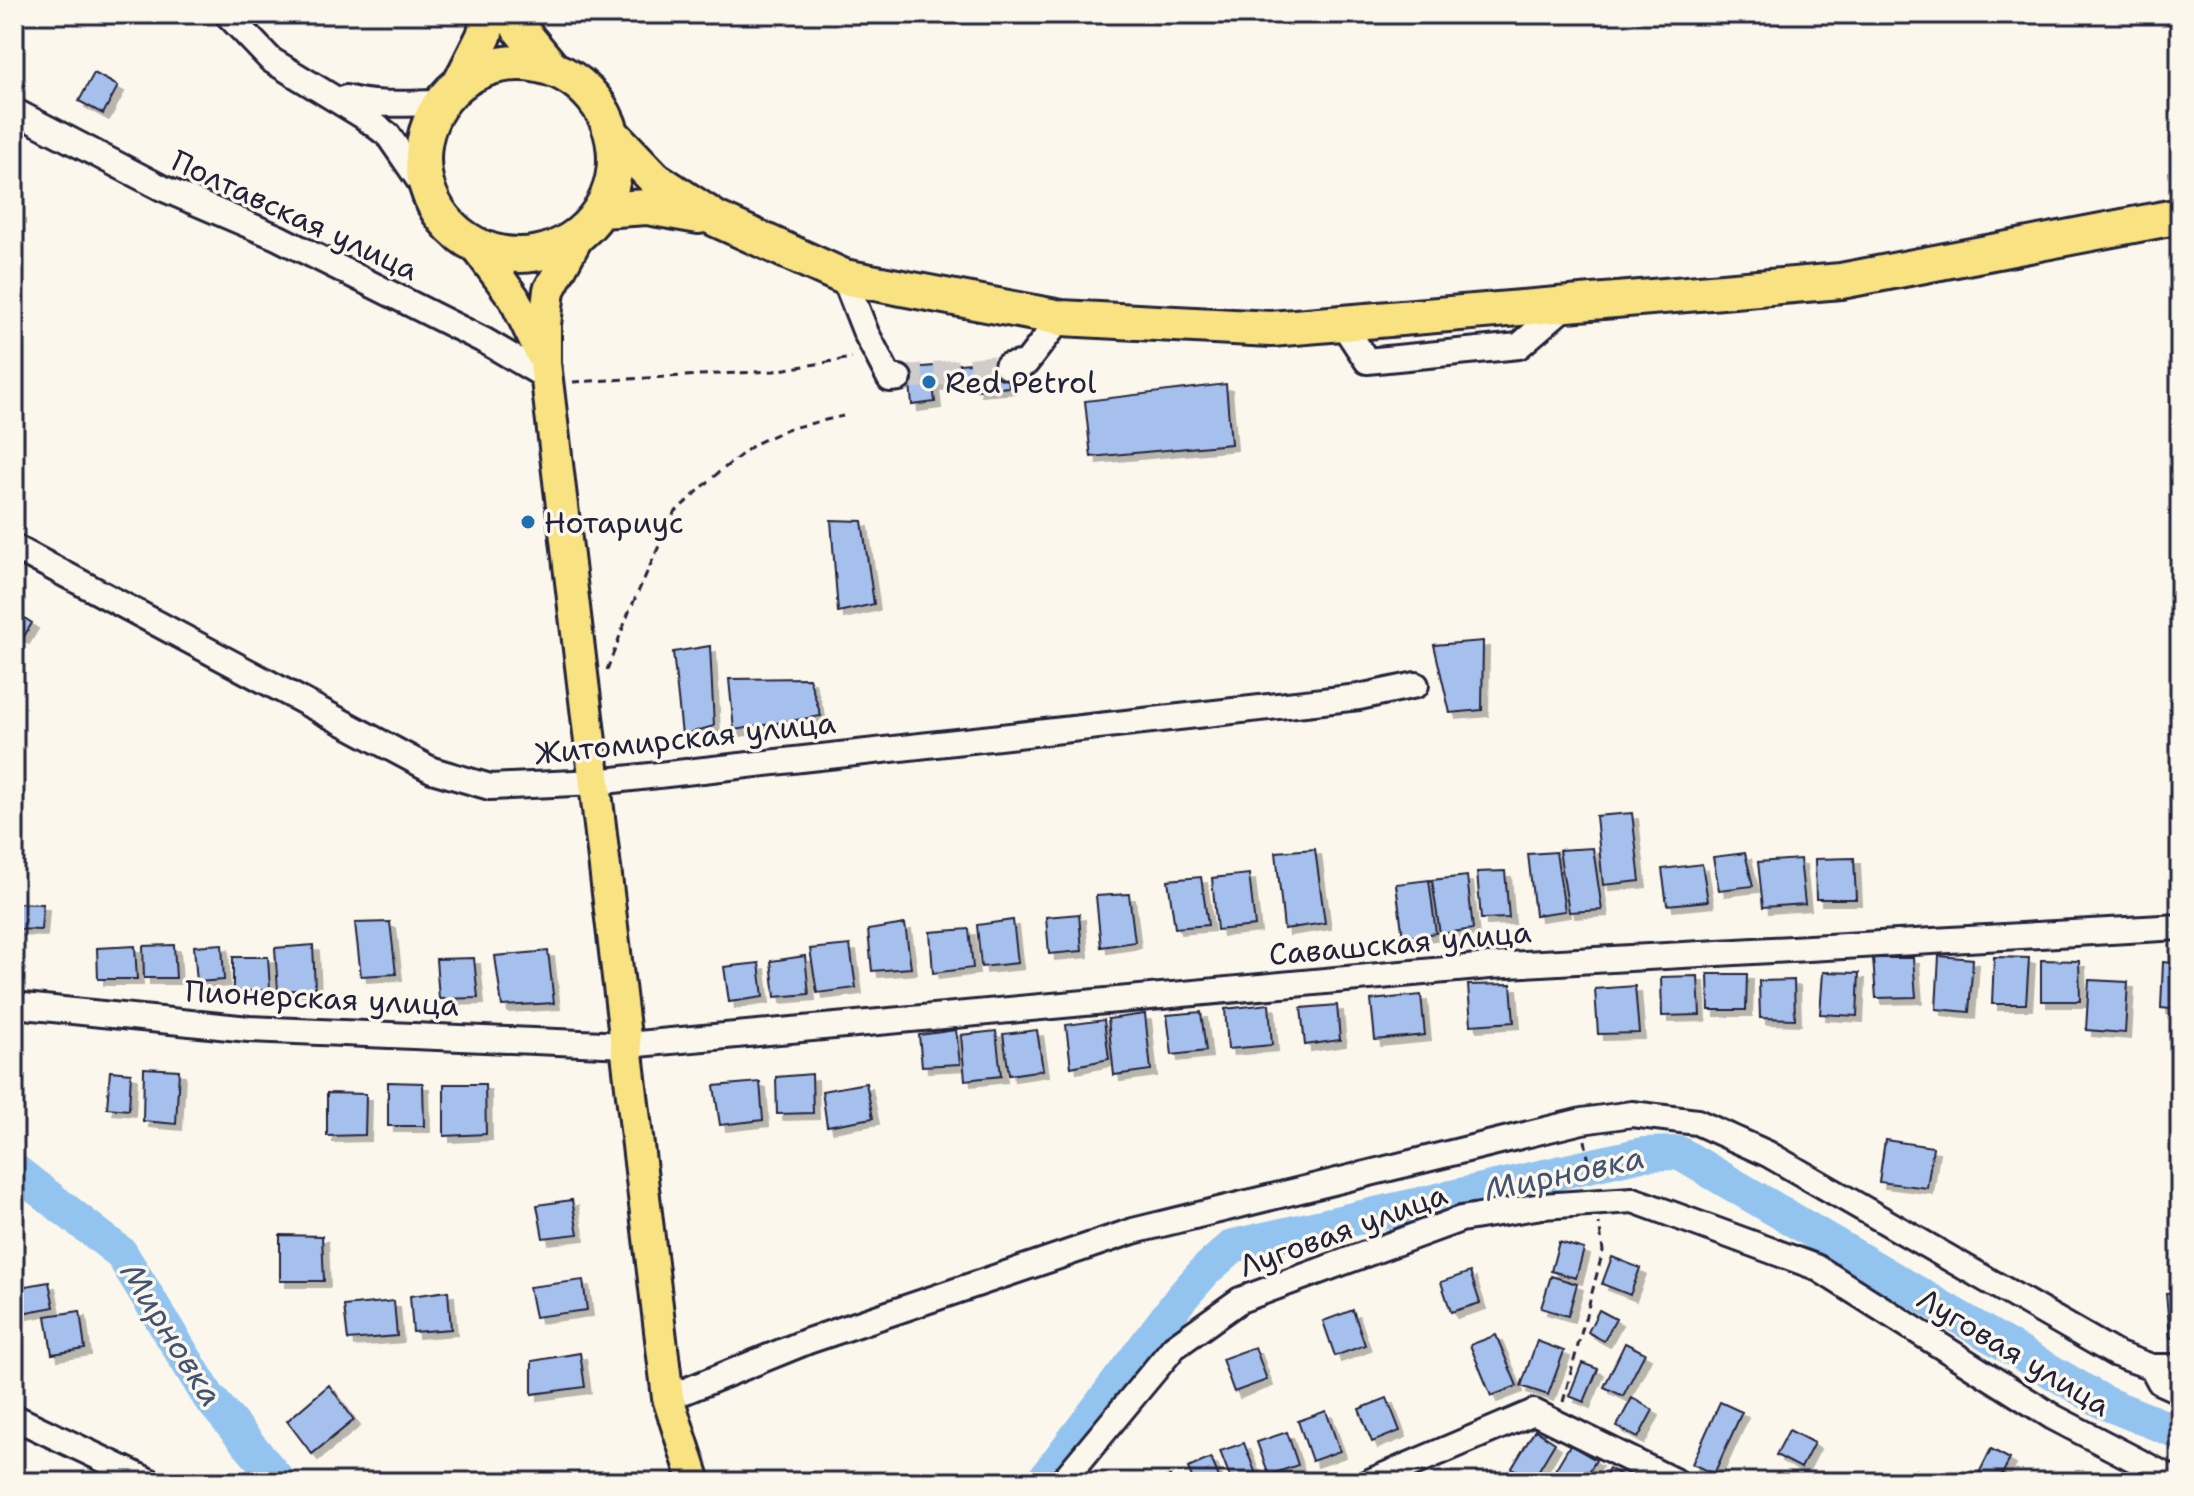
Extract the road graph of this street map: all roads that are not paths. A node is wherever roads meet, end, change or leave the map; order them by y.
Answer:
1 (227, 14) edge
2 (490, 14) edge
3 (512, 14) edge
4 (552, 68) junction
5 (321, 91) junction
6 (451, 92) junction
7 (14, 111) edge
8 (612, 134) junction
9 (430, 196) junction
10 (2180, 216) edge
11 (716, 219) junction
12 (590, 222) junction
13 (474, 244) junction
14 (844, 277) junction
15 (1061, 318) junction
16 (1007, 366) tunnel mouth
17 (547, 371) junction
18 (899, 378) dead end
19 (14, 547) edge
20 (1416, 685) dead end
21 (596, 782) junction
22 (2180, 927) edge
23 (14, 1005) edge
24 (627, 1045) junction
25 (2152, 1367) junction
26 (2180, 1367) edge
27 (2180, 1391) edge
28 (668, 1398) junction
29 (14, 1417) edge
30 (151, 1482) edge
31 (695, 1482) edge
32 (1062, 1482) edge
33 (1369, 1482) edge
34 (1676, 1482) edge
35 (2178, 1482) edge

1 - 5 street
2 - 6 highway
3 - 4 highway
4 - 6 highway
4 - 8 highway
5 - 6 street
5 - 9 street
6 - 9 highway
7 - 17 street, Полтавская улица
8 - 11 highway
8 - 12 highway
9 - 13 highway
10 - 15 highway
11 - 12 highway
11 - 14 highway
12 - 13 highway
12 - 17 main road
13 - 17 main road
14 - 15 highway
14 - 18 street
15 - 16 street
17 - 21 main road
19 - 21 street, Житомирская улица
20 - 21 street, Житомирская улица
21 - 24 main road
22 - 24 street, Савашская улица
23 - 24 street, Пионерская улица
24 - 28 main road
25 - 26 street
25 - 27 street
25 - 28 street
28 - 31 main road
29 - 30 street
32 - 35 street, Луговая улица
33 - 34 street

